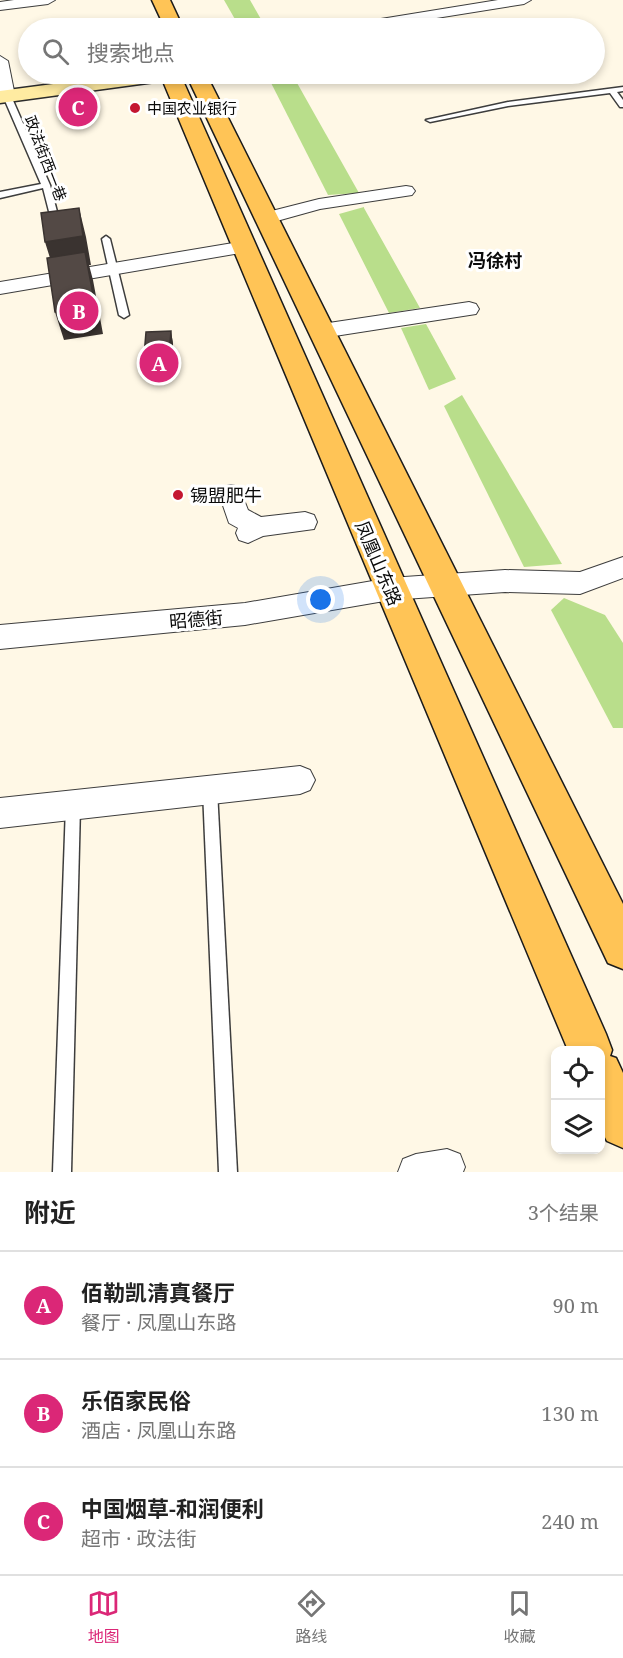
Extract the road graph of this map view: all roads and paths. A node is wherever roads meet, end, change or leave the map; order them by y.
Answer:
1 (48, 0) edge
2 (161, 0) edge
3 (524, 0) edge
4 (489, 3) edge
5 (0, 6) edge
6 (169, 18) edge
7 (406, 18) edge
8 (0, 61) edge
9 (97, 84) edge
10 (174, 84) edge
11 (201, 84) edge
12 (623, 89) edge
13 (612, 91) junction
14 (3, 97) edge
15 (623, 105) edge
16 (430, 120) dead end
17 (46, 185) junction
18 (406, 191) dead end
19 (0, 195) edge
20 (266, 218) junction
21 (58, 230) edge
22 (106, 239) dead end
23 (244, 247) junction
24 (113, 271) junction
25 (0, 288) edge
26 (469, 309) dead end
27 (124, 315) dead end
28 (322, 331) junction
29 (231, 494) dead end
30 (305, 522) dead end
31 (623, 567) edge
32 (444, 584) junction
33 (390, 589) junction
34 (0, 637) edge
35 (300, 780) dead end
36 (210, 789) junction
37 (73, 805) junction
38 (0, 813) edge
39 (623, 948) edge
40 (589, 1046) edge
41 (605, 1085) edge
42 (623, 1125) edge
43 (62, 1172) edge
44 (228, 1172) edge

1 - 5 street
2 - 6 main road
3 - 4 street
4 - 7 street
8 - 14 street
9 - 14 street
10 - 23 main road, 凤凰山东路
11 - 20 main road
12 - 13 lane
13 - 15 lane
13 - 16 lane
14 - 17 lane, 政法街西一巷
17 - 19 lane
17 - 21 lane, 政法街西一巷
18 - 20 street
20 - 28 main road
22 - 24 lane
23 - 24 street
23 - 33 main road, 凤凰山东路
24 - 25 street
24 - 27 lane
26 - 28 street
28 - 32 main road
29 - 30 street
31 - 32 street, 昭德街
32 - 33 street, 昭德街
32 - 39 main road
33 - 34 street, 昭德街
33 - 40 main road, 凤凰山东路
35 - 36 street
36 - 37 street
36 - 44 lane
37 - 38 street
37 - 43 lane
41 - 42 main road

